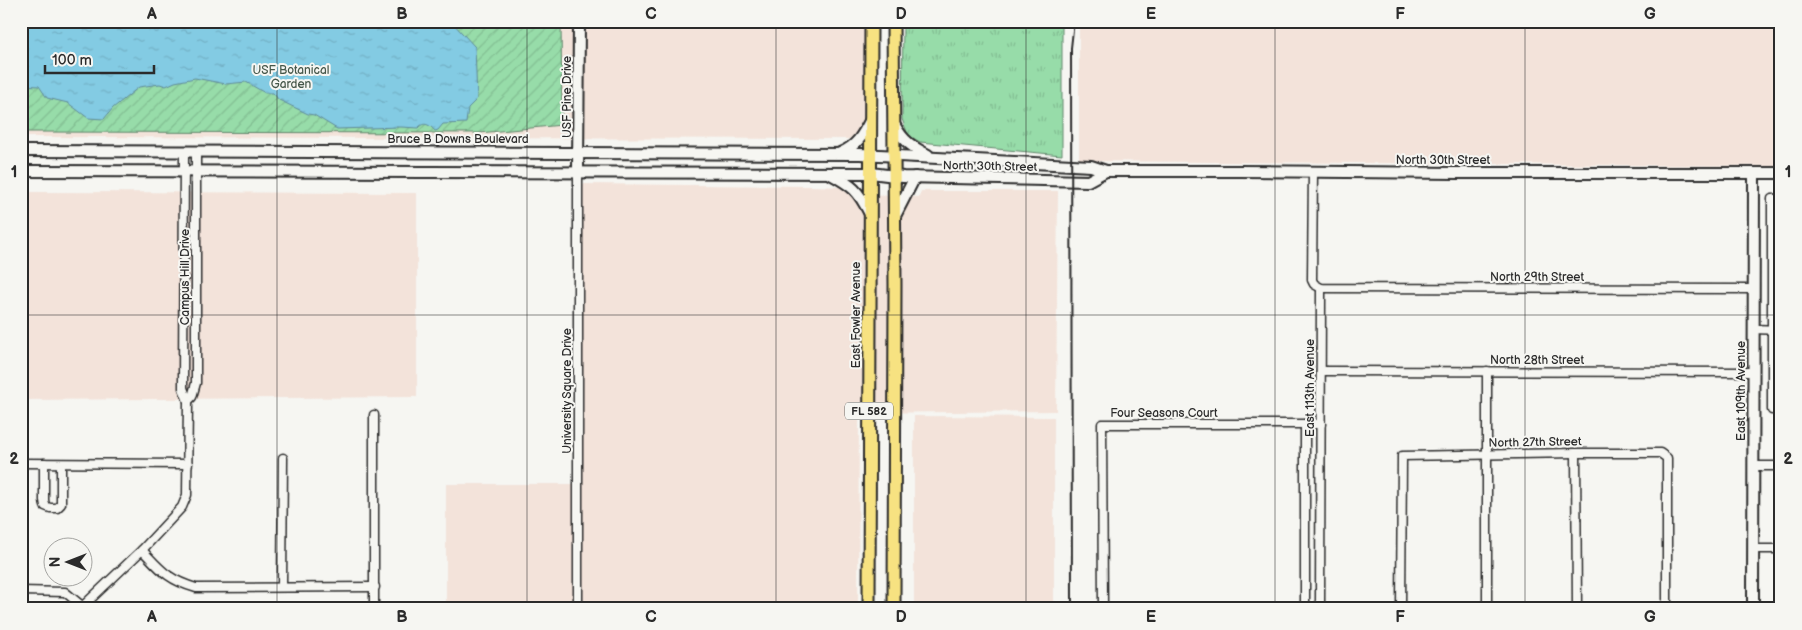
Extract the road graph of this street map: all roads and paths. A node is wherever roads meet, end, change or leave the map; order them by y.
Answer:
1 (579, 21) edge
2 (871, 21) edge
3 (893, 21) edge
4 (871, 118) junction
5 (894, 124) junction
6 (21, 151) edge
7 (184, 152) junction
8 (196, 152) junction
9 (579, 152) junction
10 (871, 154) junction
11 (837, 155) junction
12 (894, 156) junction
13 (932, 157) junction
14 (21, 171) edge
15 (184, 171) junction
16 (196, 171) junction
17 (1106, 171) junction
18 (578, 172) junction
19 (1313, 172) junction
20 (828, 173) junction
21 (871, 173) junction
22 (1754, 173) junction
23 (1781, 173) edge
24 (894, 176) junction
25 (915, 177) junction
26 (1781, 199) edge
27 (870, 214) junction
28 (895, 217) junction
29 (1777, 266) edge
30 (1321, 288) junction
31 (1754, 289) junction
32 (1754, 329) junction
33 (1777, 329) edge
34 (1321, 371) junction
35 (1487, 371) junction
36 (1754, 372) junction
37 (188, 401) junction
38 (1781, 410) edge
39 (374, 415) dead end
40 (1305, 424) junction
41 (1321, 424) junction
42 (1576, 453) junction
43 (1487, 454) junction
44 (283, 458) dead end
45 (21, 463) edge
46 (44, 463) junction
47 (61, 464) junction
48 (188, 464) junction
49 (1754, 466) junction
50 (1781, 466) edge
51 (1754, 549) junction
52 (1781, 549) edge
53 (142, 550) junction
54 (282, 588) junction
55 (375, 588) junction
56 (21, 591) edge
57 (81, 608) edge
58 (374, 609) edge
59 (578, 609) edge
60 (869, 609) edge
61 (894, 609) edge
62 (1103, 609) edge
63 (1305, 609) edge
64 (1320, 609) edge
65 (1400, 609) edge
66 (1486, 609) edge
67 (1577, 609) edge
68 (1667, 609) edge
69 (1753, 609) edge

1 - 9 main road, USF Pine Drive
2 - 4 main road, East Fowler Avenue / FL 582
3 - 5 main road, FL 582
4 - 10 main road, East Fowler Avenue / FL 582
4 - 11 main road
5 - 12 main road, FL 582
5 - 13 main road
6 - 7 main road, Bruce B Downs Boulevard
7 - 8 main road, Bruce B Downs Boulevard
7 - 15 street, Campus Hill Drive
8 - 9 main road, Bruce B Downs Boulevard
8 - 16 street, Campus Hill Drive
9 - 11 main road, Bruce B Downs Boulevard
9 - 18 main road, USF Pine Drive
10 - 11 main road, Bruce B Downs Boulevard
10 - 12 main road, Bruce B Downs Boulevard
10 - 21 main road, East Fowler Avenue / FL 582
12 - 13 main road, North 30th Street
12 - 24 main road, FL 582
13 - 17 main road, North 30th Street
14 - 15 main road
15 - 16 main road
15 - 37 street, Campus Hill Drive
16 - 18 main road
16 - 37 street, Campus Hill Drive
17 - 19 main road, North 30th Street
17 - 25 main road, North 30th Street
18 - 20 main road
18 - 59 street, University Square Drive
19 - 22 main road, North 30th Street
19 - 30 street, East 113th Avenue
20 - 21 main road
20 - 27 main road
21 - 24 main road, North 30th Street
21 - 27 main road, East Fowler Avenue / FL 582
22 - 23 main road, North 30th Street
22 - 31 main road, East 109th Avenue
24 - 25 main road, North 30th Street
24 - 28 main road, FL 582
25 - 28 main road
26 - 29 street
27 - 60 main road, East Fowler Avenue / FL 582
28 - 61 main road, FL 582
29 - 33 street
30 - 31 street, North 29th Street
30 - 34 street, East 113th Avenue
31 - 32 main road, East 109th Avenue
32 - 33 street
32 - 36 main road, East 109th Avenue
33 - 38 street
34 - 35 street, North 28th Street
34 - 41 street, East 113th Avenue
35 - 36 street, North 28th Street
35 - 43 street
36 - 49 main road, East 109th Avenue
37 - 48 street, Campus Hill Drive
39 - 55 street
40 - 41 street, Four Seasons Court
40 - 62 street, Four Seasons Court
40 - 63 street
41 - 64 street, East 113th Avenue
42 - 43 street, North 27th Street
42 - 67 street
42 - 68 street, North 27th Street
43 - 65 street, North 27th Street
43 - 66 street
44 - 54 street
45 - 46 street
46 - 47 street
46 - 47 street
47 - 48 street
48 - 53 street, Campus Hill Drive
49 - 50 street
49 - 51 main road, East 109th Avenue
51 - 52 street
51 - 69 main road, East 109th Avenue
53 - 54 street
53 - 57 street, Campus Hill Drive
54 - 55 street
55 - 58 street
56 - 57 street

